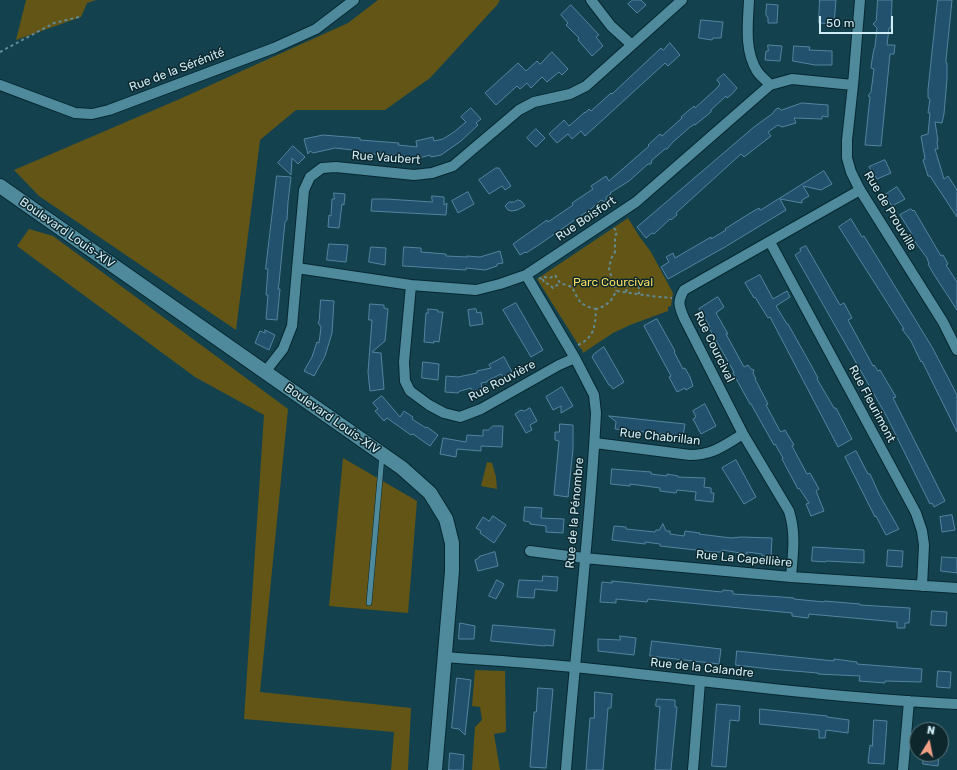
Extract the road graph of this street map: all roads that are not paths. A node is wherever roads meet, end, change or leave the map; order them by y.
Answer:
1 (354, 0) edge
2 (591, 0) edge
3 (682, 0) edge
4 (749, 0) edge
5 (860, 0) edge
6 (632, 44) junction
7 (0, 85) edge
8 (770, 85) junction
9 (853, 85) junction
10 (0, 186) edge
11 (860, 190) junction
12 (770, 242) junction
13 (297, 268) junction
14 (526, 275) junction
15 (411, 285) junction
16 (957, 350) edge
17 (572, 353) junction
18 (265, 372) junction
19 (742, 434) junction
20 (594, 443) junction
21 (382, 455) junction
22 (530, 551) dead end
23 (584, 558) junction
24 (791, 577) junction
25 (922, 586) junction
26 (957, 588) edge
27 (369, 603) dead end
28 (444, 657) junction
29 (574, 667) junction
30 (700, 682) junction
31 (909, 701) junction
32 (957, 704) edge
33 (435, 770) edge
34 (566, 770) edge
35 (693, 770) edge
36 (903, 770) edge

1 - 7 street, Rue de la Sérénité
2 - 6 street
3 - 6 street, Rue Vaubert
4 - 8 street
5 - 9 street, Rue de Prouville
6 - 13 street, Rue Vaubert
8 - 9 street, Rue Boisfort
8 - 14 street, Rue Boisfort
9 - 11 street, Rue de Prouville
10 - 18 main road, Boulevard Louis-XIV
11 - 12 street
11 - 16 street, Rue de Prouville
12 - 19 street, Rue Courcival
12 - 25 street, Rue Fleurimont
13 - 15 street, Rue Boisfort
13 - 18 street, Rue Vaubert
14 - 15 street, Rue Boisfort
14 - 17 street, Rue de la Pénombre
15 - 17 street, Rue Rouvière
17 - 20 street, Rue de la Pénombre
18 - 21 main road, Boulevard Louis-XIV
19 - 20 street, Rue Chabrillan
19 - 24 street, Rue Courcival
20 - 23 street, Rue de la Pénombre
21 - 27 lane
21 - 28 main road, Boulevard Louis-XIV
22 - 23 street, Rue La Capellière
23 - 24 street, Rue La Capellière
23 - 29 street, Rue de la Pénombre
24 - 25 street, Rue La Capellière
25 - 26 street, Rue La Capellière
28 - 29 street, Rue de la Calandre
28 - 33 main road, Boulevard Louis-XIV
29 - 30 street, Rue de la Calandre
29 - 34 street, Rue de la Pénombre
30 - 31 street, Rue de la Calandre
30 - 35 street
31 - 32 street, Rue de la Calandre
31 - 36 street

